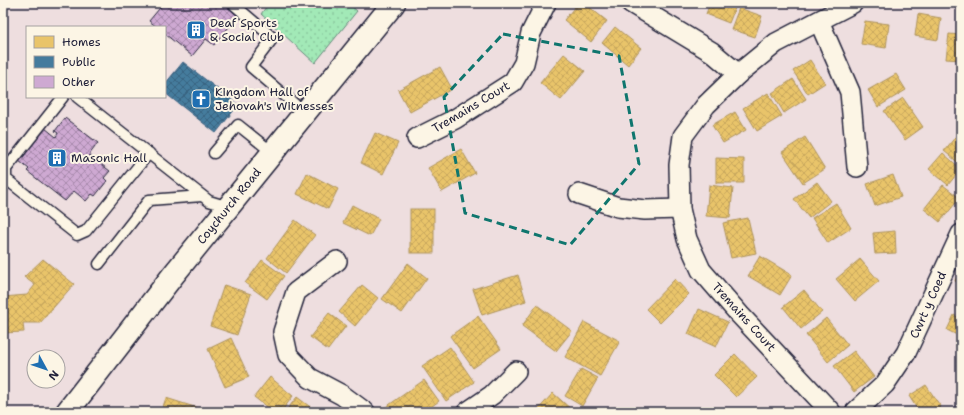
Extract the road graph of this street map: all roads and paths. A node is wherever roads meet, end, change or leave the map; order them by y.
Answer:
1 (232, 3) edge
2 (394, 3) edge
3 (546, 3) edge
4 (631, 3) edge
5 (853, 3) edge
6 (819, 21) junction
7 (738, 74) junction
8 (62, 98) edge
9 (78, 98) edge
10 (305, 113) junction
11 (416, 138) dead end
12 (149, 153) junction
13 (214, 153) dead end
14 (273, 153) junction
15 (857, 167) dead end
16 (580, 194) dead end
17 (202, 196) junction
18 (229, 207) junction
19 (680, 209) junction
20 (961, 234) edge
21 (337, 261) dead end
22 (99, 264) dead end
23 (516, 371) dead end
24 (67, 412) edge
25 (365, 412) edge
26 (467, 412) edge
27 (831, 412) edge
28 (855, 412) edge

1 - 10 lane
2 - 10 main road, Coychurch Road
3 - 11 street, Tremains Court
4 - 7 street
5 - 6 street, Tremains Court
6 - 7 street, Tremains Court
6 - 15 street
7 - 19 street, Tremains Court
8 - 12 lane
9 - 12 lane
10 - 14 main road, Coychurch Road
12 - 17 lane
13 - 14 lane
14 - 18 main road, Coychurch Road
16 - 19 street
17 - 18 lane
17 - 22 lane
18 - 24 main road, Coychurch Road
19 - 27 street, Tremains Court
20 - 28 street, Cwrt y Coed
21 - 25 street
23 - 26 street

